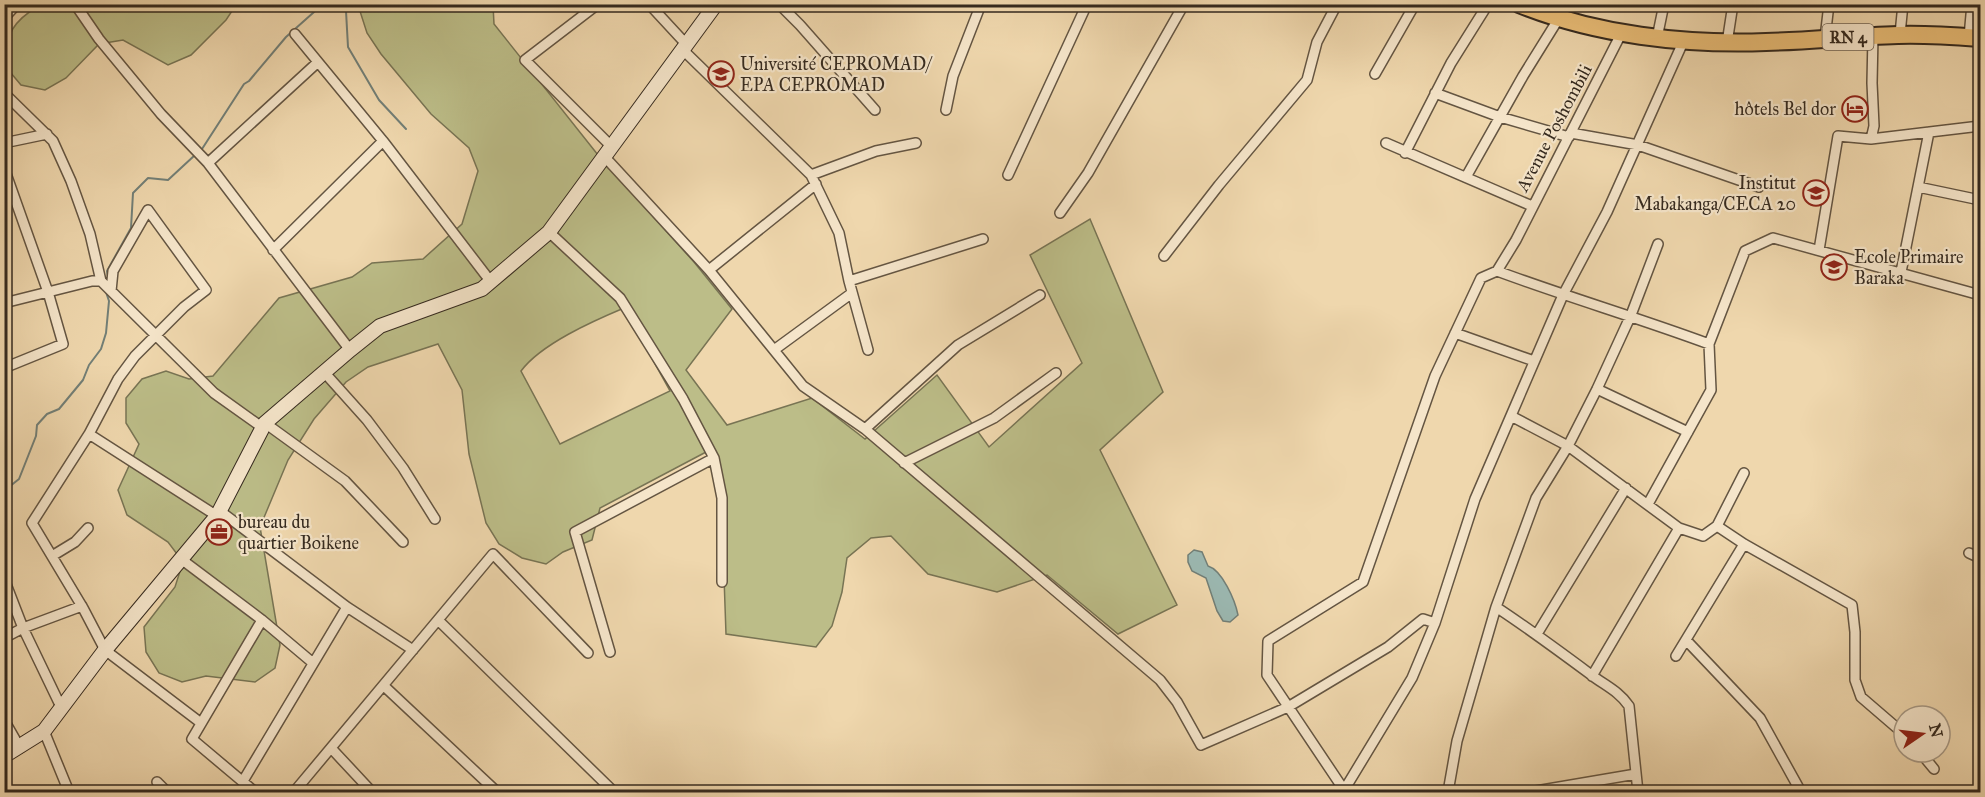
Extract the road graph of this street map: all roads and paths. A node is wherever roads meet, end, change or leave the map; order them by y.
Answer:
1 (17, 4) edge
2 (75, 4) edge
3 (598, 4) edge
4 (649, 4) edge
5 (716, 4) edge
6 (779, 4) edge
7 (981, 4) edge
8 (1087, 4) edge
9 (1184, 4) edge
10 (1337, 4) edge
11 (1415, 4) edge
12 (1488, 4) edge
13 (1519, 4) edge
14 (1664, 4) edge
15 (1733, 4) edge
16 (1829, 4) edge
17 (1903, 4) edge
18 (1972, 4) edge
19 (4, 18) edge
20 (1559, 18) junction
21 (1622, 32) junction
22 (296, 34) dead end
23 (1900, 34) junction
24 (1874, 36) junction
25 (1975, 37) edge
26 (1657, 38) junction
27 (1825, 38) junction
28 (1684, 40) junction
29 (1727, 42) junction
30 (684, 47) junction
31 (318, 62) junction
32 (1375, 74) dead end
33 (4, 93) edge
34 (1435, 93) junction
35 (875, 110) dead end
36 (946, 110) dead end
37 (1500, 117) junction
38 (1980, 126) edge
39 (1929, 132) junction
40 (47, 134) junction
41 (1570, 135) junction
42 (1871, 139) junction
43 (383, 141) junction
44 (4, 143) edge
45 (916, 143) dead end
46 (1386, 144) dead end
47 (1638, 145) junction
48 (607, 151) junction
49 (1405, 153) junction
50 (208, 163) junction
51 (4, 168) edge
52 (811, 175) junction
53 (1008, 175) dead end
54 (1466, 177) junction
55 (816, 184) junction
56 (1759, 187) dead end
57 (1918, 187) junction
58 (1980, 200) edge
59 (1532, 206) junction
60 (1060, 213) dead end
61 (549, 232) junction
62 (983, 239) dead end
63 (1658, 244) dead end
64 (273, 250) junction
65 (1819, 250) junction
66 (1164, 255) dead end
67 (710, 270) junction
68 (1497, 271) junction
69 (1900, 272) junction
70 (849, 281) junction
71 (491, 282) junction
72 (106, 287) junction
73 (48, 292) junction
74 (852, 293) junction
75 (1980, 295) edge
76 (1040, 296) dead end
77 (1563, 296) junction
78 (4, 303) edge
79 (1631, 315) junction
80 (1455, 333) junction
81 (156, 337) junction
82 (1709, 344) junction
83 (350, 350) junction
84 (774, 350) junction
85 (868, 351) dead end
86 (1534, 361) junction
87 (4, 368) edge
88 (324, 372) junction
89 (1056, 373) dead end
90 (1597, 389) junction
91 (1511, 416) junction
92 (264, 425) junction
93 (865, 429) junction
94 (1688, 432) junction
95 (89, 434) junction
96 (1568, 446) junction
97 (714, 458) junction
98 (904, 463) junction
99 (1744, 473) dead end
100 (1626, 488) junction
101 (1648, 504) junction
102 (218, 513) junction
103 (435, 519) dead end
104 (1717, 526) junction
105 (88, 528) dead end
106 (1679, 528) junction
107 (403, 542) dead end
108 (1744, 544) junction
109 (1969, 553) dead end
110 (52, 556) junction
111 (1980, 558) edge
112 (181, 559) junction
113 (4, 579) edge
114 (722, 582) dead end
115 (82, 606) junction
116 (347, 607) junction
117 (1496, 607) junction
118 (261, 620) junction
119 (438, 620) junction
120 (1435, 623) junction
121 (23, 628) junction
122 (1537, 634) junction
123 (4, 638) edge
124 (1686, 640) junction
125 (105, 650) junction
126 (412, 650) junction
127 (610, 652) dead end
128 (588, 653) dead end
129 (1676, 656) dead end
130 (313, 663) junction
131 (1592, 676) junction
132 (384, 686) junction
133 (62, 707) junction
134 (1288, 707) junction
135 (4, 720) edge
136 (201, 723) junction
137 (1892, 723) edge
138 (44, 731) junction
139 (20, 748) junction
140 (331, 748) junction
141 (4, 756) edge
142 (1930, 764) edge
143 (1934, 769) dead end
144 (1636, 774) junction
145 (243, 781) junction
146 (158, 782) dead end
147 (1343, 791) edge
148 (69, 792) edge
149 (167, 792) edge
150 (255, 792) edge
151 (294, 792) edge
152 (372, 792) edge
153 (497, 792) edge
154 (614, 792) edge
155 (1448, 792) edge
156 (1530, 792) edge
157 (1638, 792) edge
158 (1801, 792) edge

1 - 19 street
2 - 50 street
3 - 48 street
4 - 30 street
5 - 30 street
6 - 35 street
7 - 36 street
8 - 53 street
9 - 60 street
10 - 66 street
11 - 32 street
12 - 34 street
13 - 20 highway, RN 4
14 - 26 street
15 - 29 street
16 - 27 street
17 - 23 street
18 - 25 street
20 - 21 highway, RN 4
20 - 37 street
21 - 26 highway, RN 4
21 - 41 street, Avenue Poshombili
22 - 31 street
23 - 24 highway, RN 4
23 - 25 highway, RN 4
24 - 27 highway, RN 4
24 - 42 street
26 - 28 highway, RN 4
27 - 29 highway, RN 4
28 - 29 highway, RN 4
28 - 47 street
30 - 48 street
30 - 52 street
31 - 43 street
31 - 50 street
33 - 40 street
34 - 37 street
34 - 49 street
37 - 41 street
37 - 54 street
38 - 39 street
39 - 42 street
39 - 57 street
40 - 44 street
40 - 72 street
41 - 47 street
41 - 59 street, Avenue Poshombili
42 - 65 street
43 - 64 street
43 - 71 street
45 - 52 street
46 - 49 street
47 - 56 street
47 - 77 street
48 - 61 street
48 - 67 street
49 - 54 street
50 - 64 street
51 - 73 street
52 - 55 street
54 - 59 street
55 - 67 street
55 - 70 street
57 - 58 street
57 - 69 street
59 - 68 street, Avenue Poshombili
61 - 71 street
61 - 97 street
62 - 70 street
63 - 79 street
64 - 83 street
65 - 69 street
65 - 82 street
67 - 84 street
68 - 77 street
68 - 80 street, Avenue Poshombili
69 - 75 street
70 - 74 street
71 - 83 street
72 - 73 street
72 - 81 street
72 - 81 street
73 - 78 street
73 - 87 street
74 - 84 street
74 - 85 street
76 - 93 street
77 - 79 street
77 - 86 street
79 - 82 street
79 - 90 street
80 - 86 street
80 - 134 street, Avenue Poshombili
81 - 92 street
81 - 95 street
82 - 94 street
83 - 88 street
84 - 93 street
86 - 91 street
88 - 92 street
88 - 103 street
89 - 98 street
90 - 94 street
90 - 96 street
91 - 96 street
91 - 120 street
92 - 102 street
92 - 107 street
93 - 98 street
94 - 101 street
95 - 102 street
95 - 110 street
96 - 100 street
96 - 117 street
97 - 114 street
97 - 127 street
98 - 134 street
99 - 104 street
100 - 101 street
100 - 122 street
101 - 106 street
102 - 112 street
102 - 116 street
104 - 106 street
104 - 108 street
105 - 110 street
106 - 131 street
108 - 124 street
108 - 137 street
109 - 111 street
110 - 115 street
112 - 118 street
112 - 125 street
113 - 121 street
115 - 121 street
115 - 125 street
116 - 126 street
116 - 130 street
117 - 122 street
117 - 155 street
118 - 130 street
118 - 136 street
119 - 126 street
119 - 128 street
119 - 154 street
120 - 134 street
120 - 147 street
121 - 123 street
121 - 133 street
122 - 131 street
124 - 129 street
124 - 158 street
125 - 133 street
125 - 136 street
126 - 132 street
130 - 145 street
131 - 144 street
132 - 140 street
132 - 153 street
133 - 138 street
134 - 147 street
135 - 139 street
136 - 145 street
138 - 139 street
138 - 148 street
139 - 141 street
140 - 151 street
140 - 152 street
142 - 143 street
144 - 156 street
144 - 157 street
145 - 150 street
146 - 149 street

